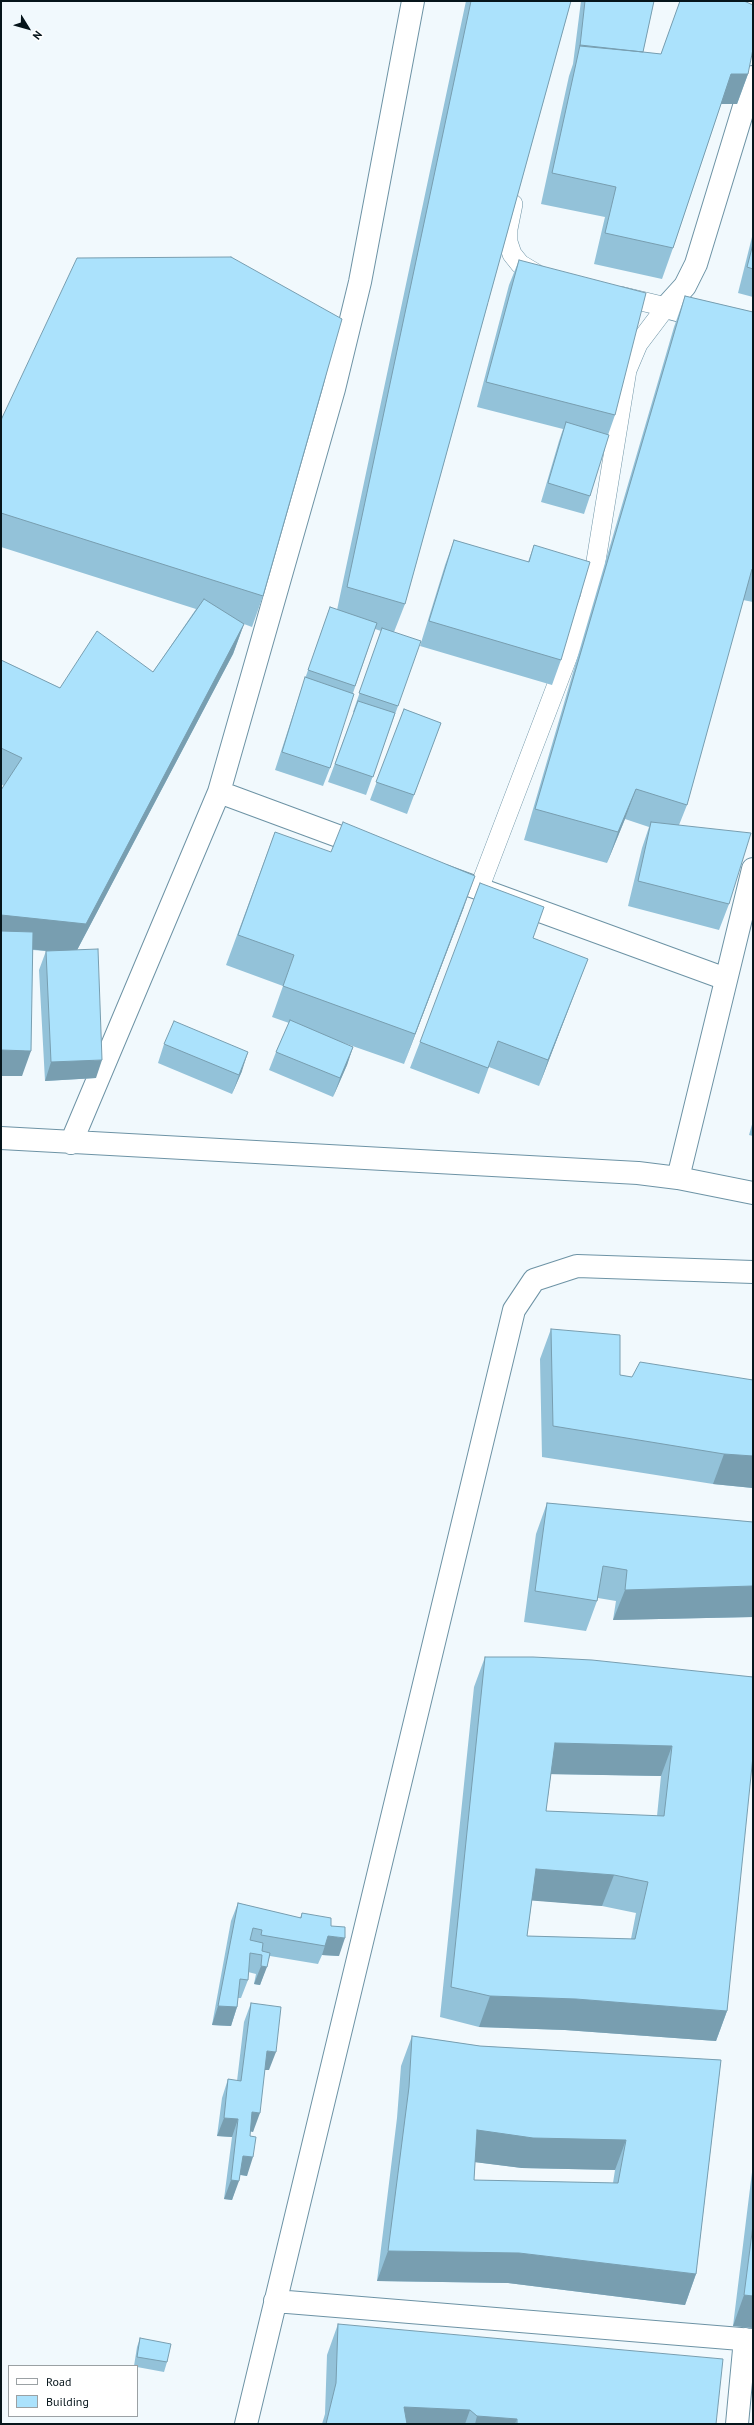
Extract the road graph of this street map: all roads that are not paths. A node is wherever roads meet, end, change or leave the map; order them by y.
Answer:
1 (413, 1) edge
2 (753, 77) edge
3 (515, 190) edge
4 (560, 282) edge
5 (606, 293) edge
6 (666, 307) junction
7 (753, 330) edge
8 (218, 792) junction
9 (382, 853) edge
10 (753, 869) edge
11 (427, 870) edge
12 (479, 889) junction
13 (726, 978) junction
14 (1, 1138) edge
15 (70, 1143) junction
16 (678, 1178) junction
17 (753, 1193) edge
18 (753, 1272) edge
19 (275, 2301) junction
20 (749, 2340) edge
21 (246, 2424) edge
22 (737, 2424) edge

1 - 8 street
2 - 6 street
3 - 4 lane
5 - 6 lane
6 - 7 street
6 - 12 lane
8 - 9 street
8 - 15 street
10 - 13 street
11 - 12 street
12 - 13 street
13 - 16 street
14 - 15 street
15 - 16 street
16 - 17 street
18 - 19 street
19 - 20 street
19 - 21 street
20 - 22 street

